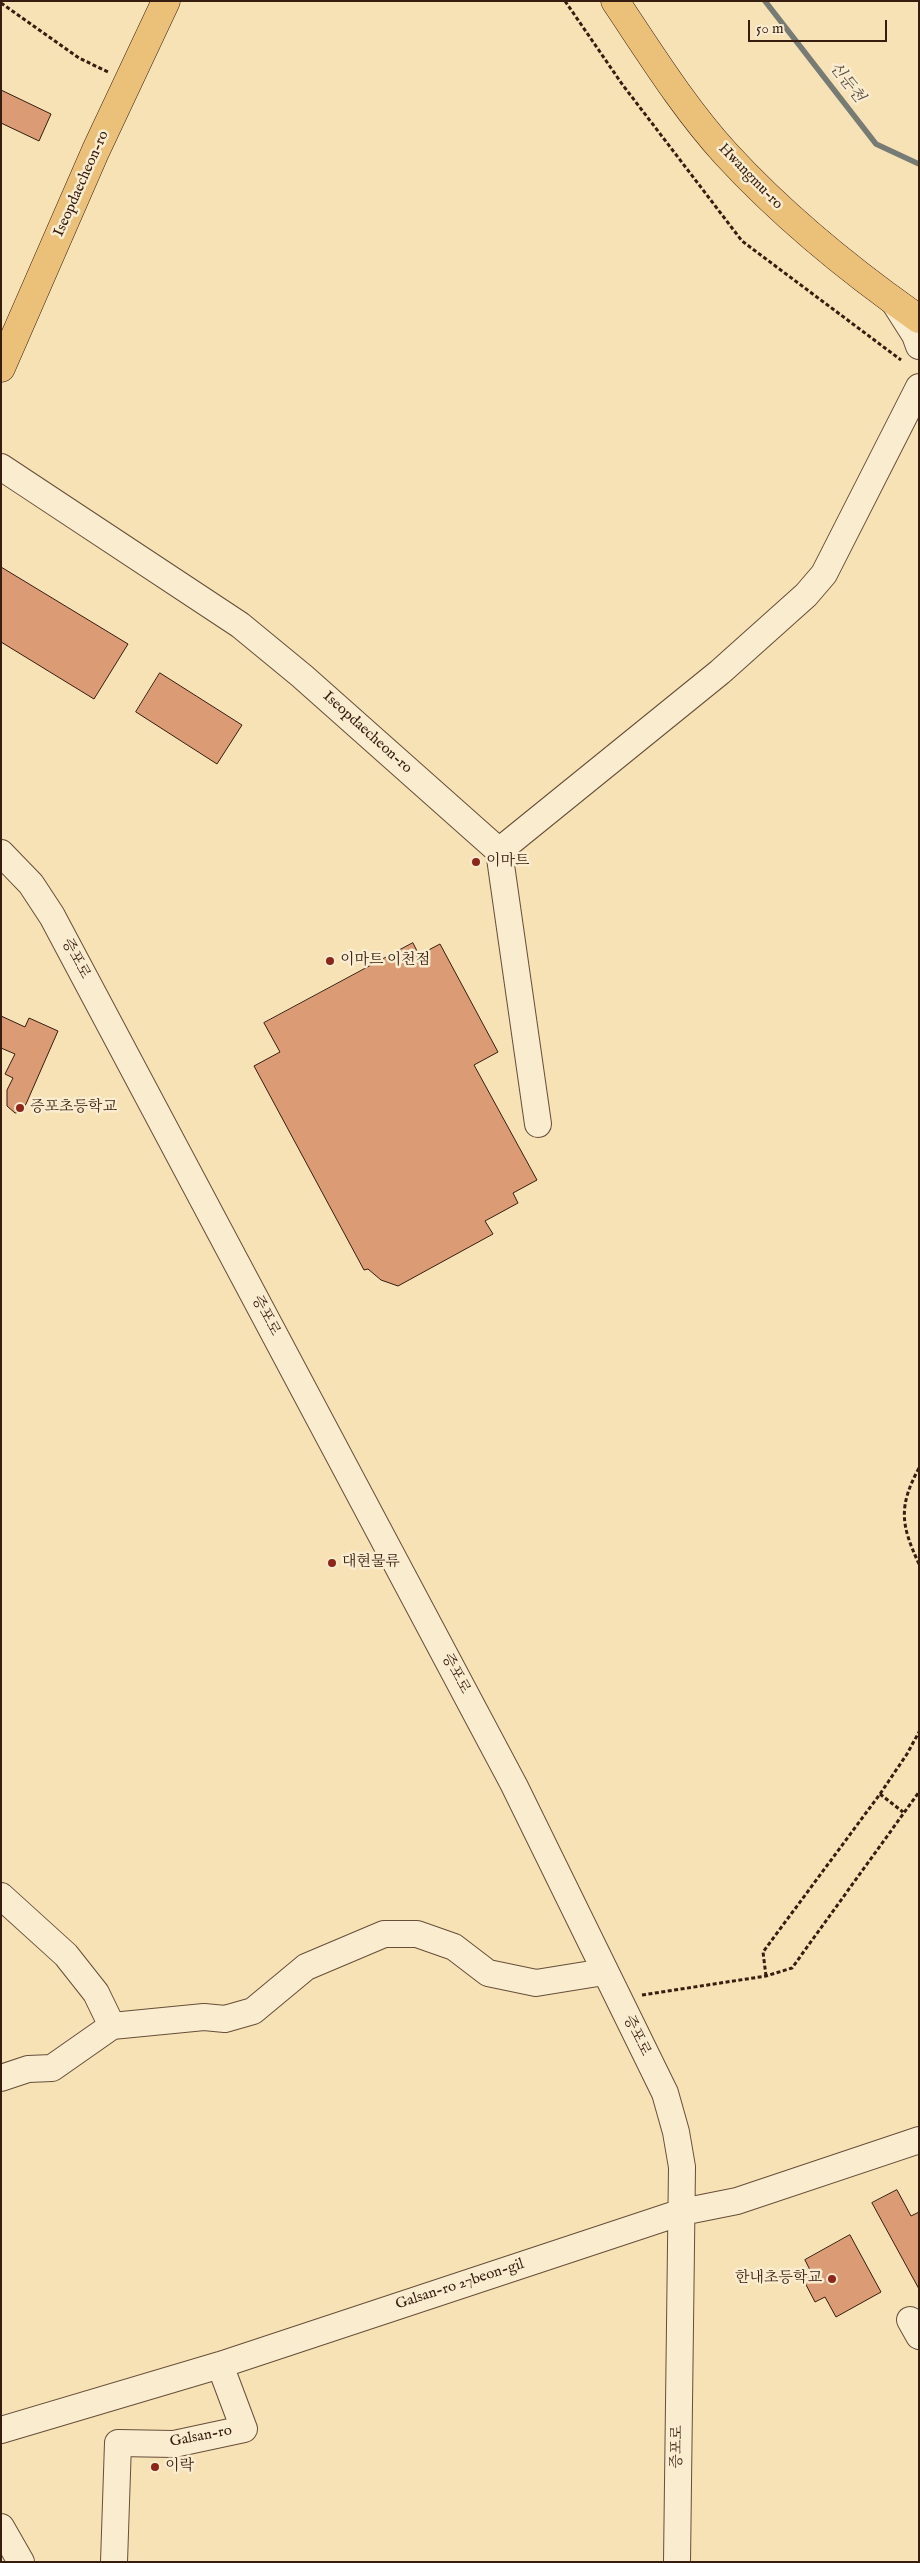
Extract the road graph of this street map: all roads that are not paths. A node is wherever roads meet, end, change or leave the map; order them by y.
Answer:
1 (166, 1) edge
2 (615, 1) edge
3 (894, 302) junction
4 (919, 319) edge
5 (910, 353) edge
6 (1, 368) edge
7 (919, 387) edge
8 (1, 467) edge
9 (499, 851) junction
10 (1, 853) edge
11 (538, 1124) dead end
12 (1, 1896) edge
13 (604, 1972) junction
14 (112, 2026) junction
15 (1, 2078) edge
16 (919, 2140) edge
17 (682, 2212) junction
18 (220, 2365) junction
19 (1, 2430) edge
20 (1, 2527) edge
21 (21, 2562) edge
22 (114, 2562) edge
23 (677, 2562) edge

1 - 6 main road, Iseopdaecheon-ro
2 - 3 main road, Hwangmu-ro
3 - 4 main road, Hwangmu-ro
3 - 5 street
7 - 9 street
8 - 9 street, Iseopdaecheon-ro
9 - 11 street
10 - 13 street, 증포로
12 - 14 street
13 - 14 street
13 - 17 street, 증포로
14 - 15 street
16 - 17 street, Galsan-ro 27beon-gil
17 - 18 street, Galsan-ro 27beon-gil
17 - 23 street, 증포로
18 - 19 street, Galsan-ro 27beon-gil
18 - 22 street, Galsan-ro
20 - 21 street

